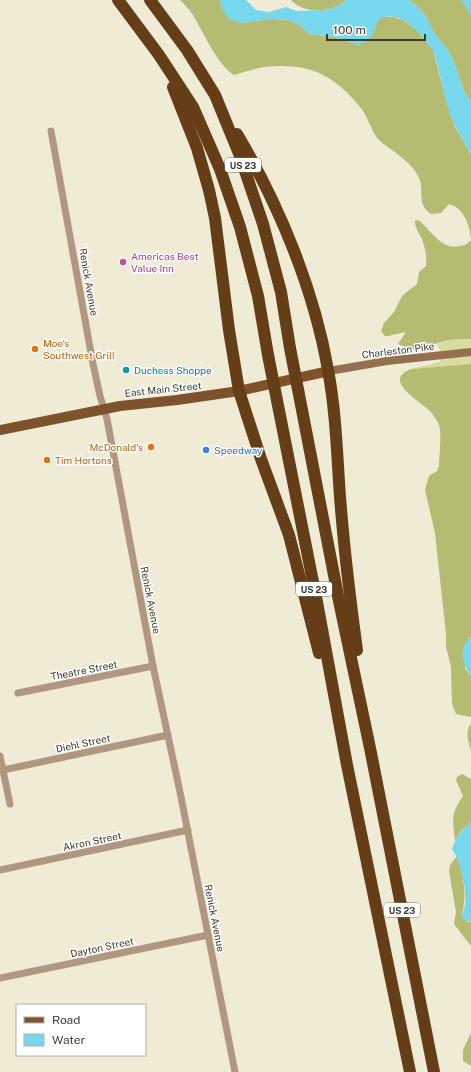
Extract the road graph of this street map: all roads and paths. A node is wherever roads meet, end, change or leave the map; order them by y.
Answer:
1 (118, 0) edge
2 (150, 0) edge
3 (159, 55) junction
4 (214, 95) junction
5 (51, 131) dead end
6 (471, 352) edge
7 (328, 371) junction
8 (239, 391) junction
9 (104, 409) junction
10 (0, 430) edge
11 (154, 666) junction
12 (18, 693) dead end
13 (168, 735) junction
14 (370, 748) junction
15 (0, 756) edge
16 (347, 765) junction
17 (3, 770) junction
18 (10, 804) dead end
19 (188, 830) junction
20 (0, 870) edge
21 (208, 935) junction
22 (0, 978) edge
23 (235, 1072) edge
24 (410, 1072) edge
25 (434, 1072) edge

1 - 3 highway, US 23
2 - 4 highway, US 23
3 - 8 highway
3 - 16 highway, US 23
4 - 7 highway
4 - 14 highway, US 23
5 - 9 street, Renick Avenue
6 - 7 street, Charleston Pike
7 - 8 main road, East Main Street
7 - 14 highway
8 - 9 main road, East Main Street
8 - 16 highway
9 - 10 main road, East Main Street
9 - 11 street, Renick Avenue
11 - 12 street, Theatre Street
11 - 13 street, Renick Avenue
13 - 17 street, Diehl Street
13 - 19 street, Renick Avenue
14 - 25 highway, US 23
15 - 17 street
16 - 24 highway, US 23
17 - 18 street
19 - 20 street, Akron Street
19 - 21 street, Renick Avenue
21 - 22 street, Dayton Street
21 - 23 street, Renick Avenue

